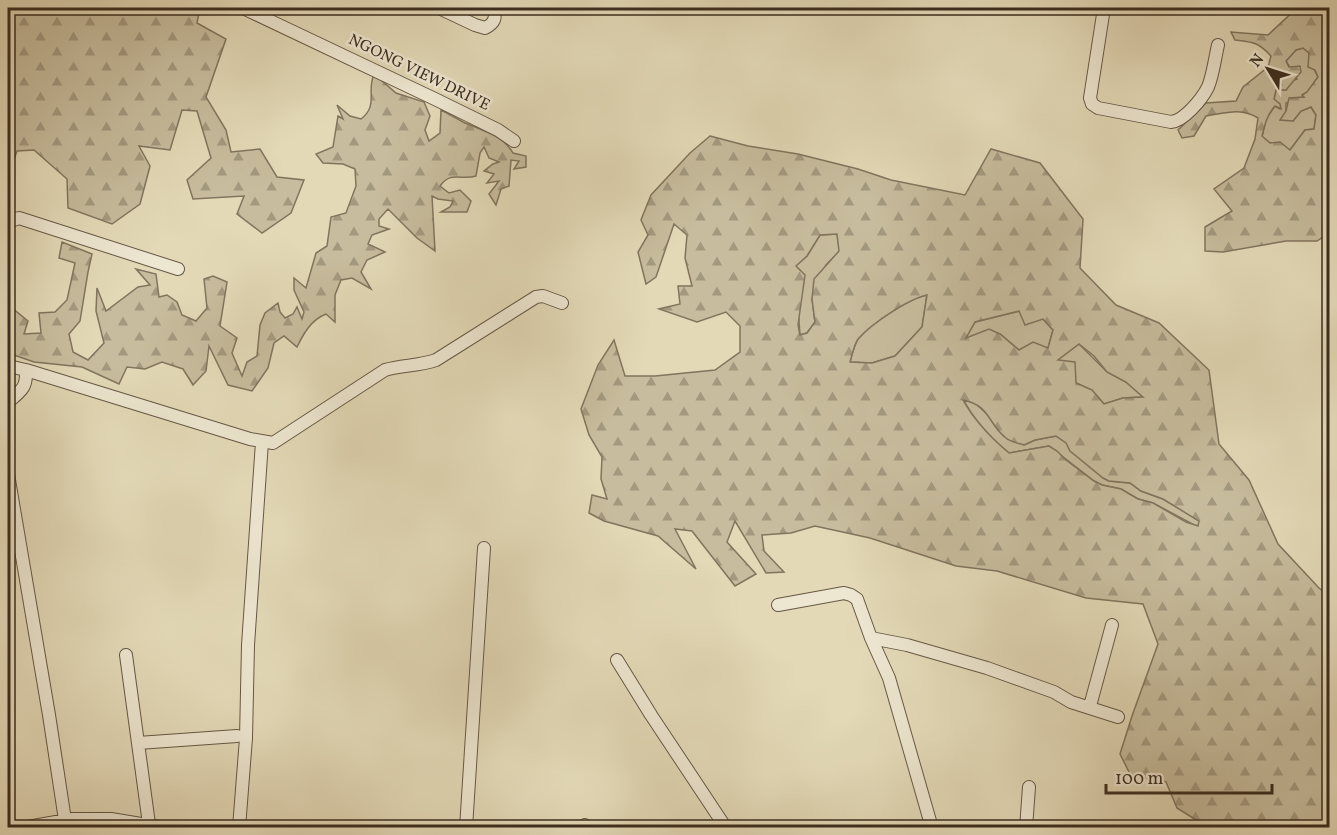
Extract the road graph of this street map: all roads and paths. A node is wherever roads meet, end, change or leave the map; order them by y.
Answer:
1 (243, 8) edge
2 (439, 8) edge
3 (494, 8) edge
4 (1104, 8) edge
5 (1218, 45) dead end
6 (514, 141) dead end
7 (8, 222) edge
8 (178, 269) dead end
9 (562, 303) dead end
10 (8, 366) edge
11 (26, 370) junction
12 (8, 402) edge
13 (262, 442) junction
14 (8, 474) edge
15 (484, 548) dead end
16 (778, 605) dead end
17 (1112, 625) dead end
18 (871, 638) junction
19 (126, 655) dead end
20 (617, 660) dead end
21 (1090, 706) junction
22 (1118, 717) dead end
23 (237, 736) dead end
24 (138, 743) junction
25 (1029, 787) dead end
26 (65, 820) junction
27 (149, 824) junction
28 (22, 828) edge
29 (165, 828) edge
30 (239, 828) edge
31 (466, 828) edge
32 (726, 828) edge
33 (932, 828) edge
34 (1026, 828) edge

1 - 6 street, NGONG VIEW DRIVE
2 - 3 street
4 - 5 street
7 - 8 street
9 - 13 street
10 - 11 street
11 - 12 street
11 - 13 street
13 - 30 street
14 - 26 street
15 - 31 street
16 - 18 street
17 - 21 street
18 - 21 street
18 - 33 street
19 - 24 street
20 - 32 street
21 - 22 street
23 - 24 street
24 - 27 street
25 - 34 street
26 - 27 street
26 - 28 street
27 - 29 street

